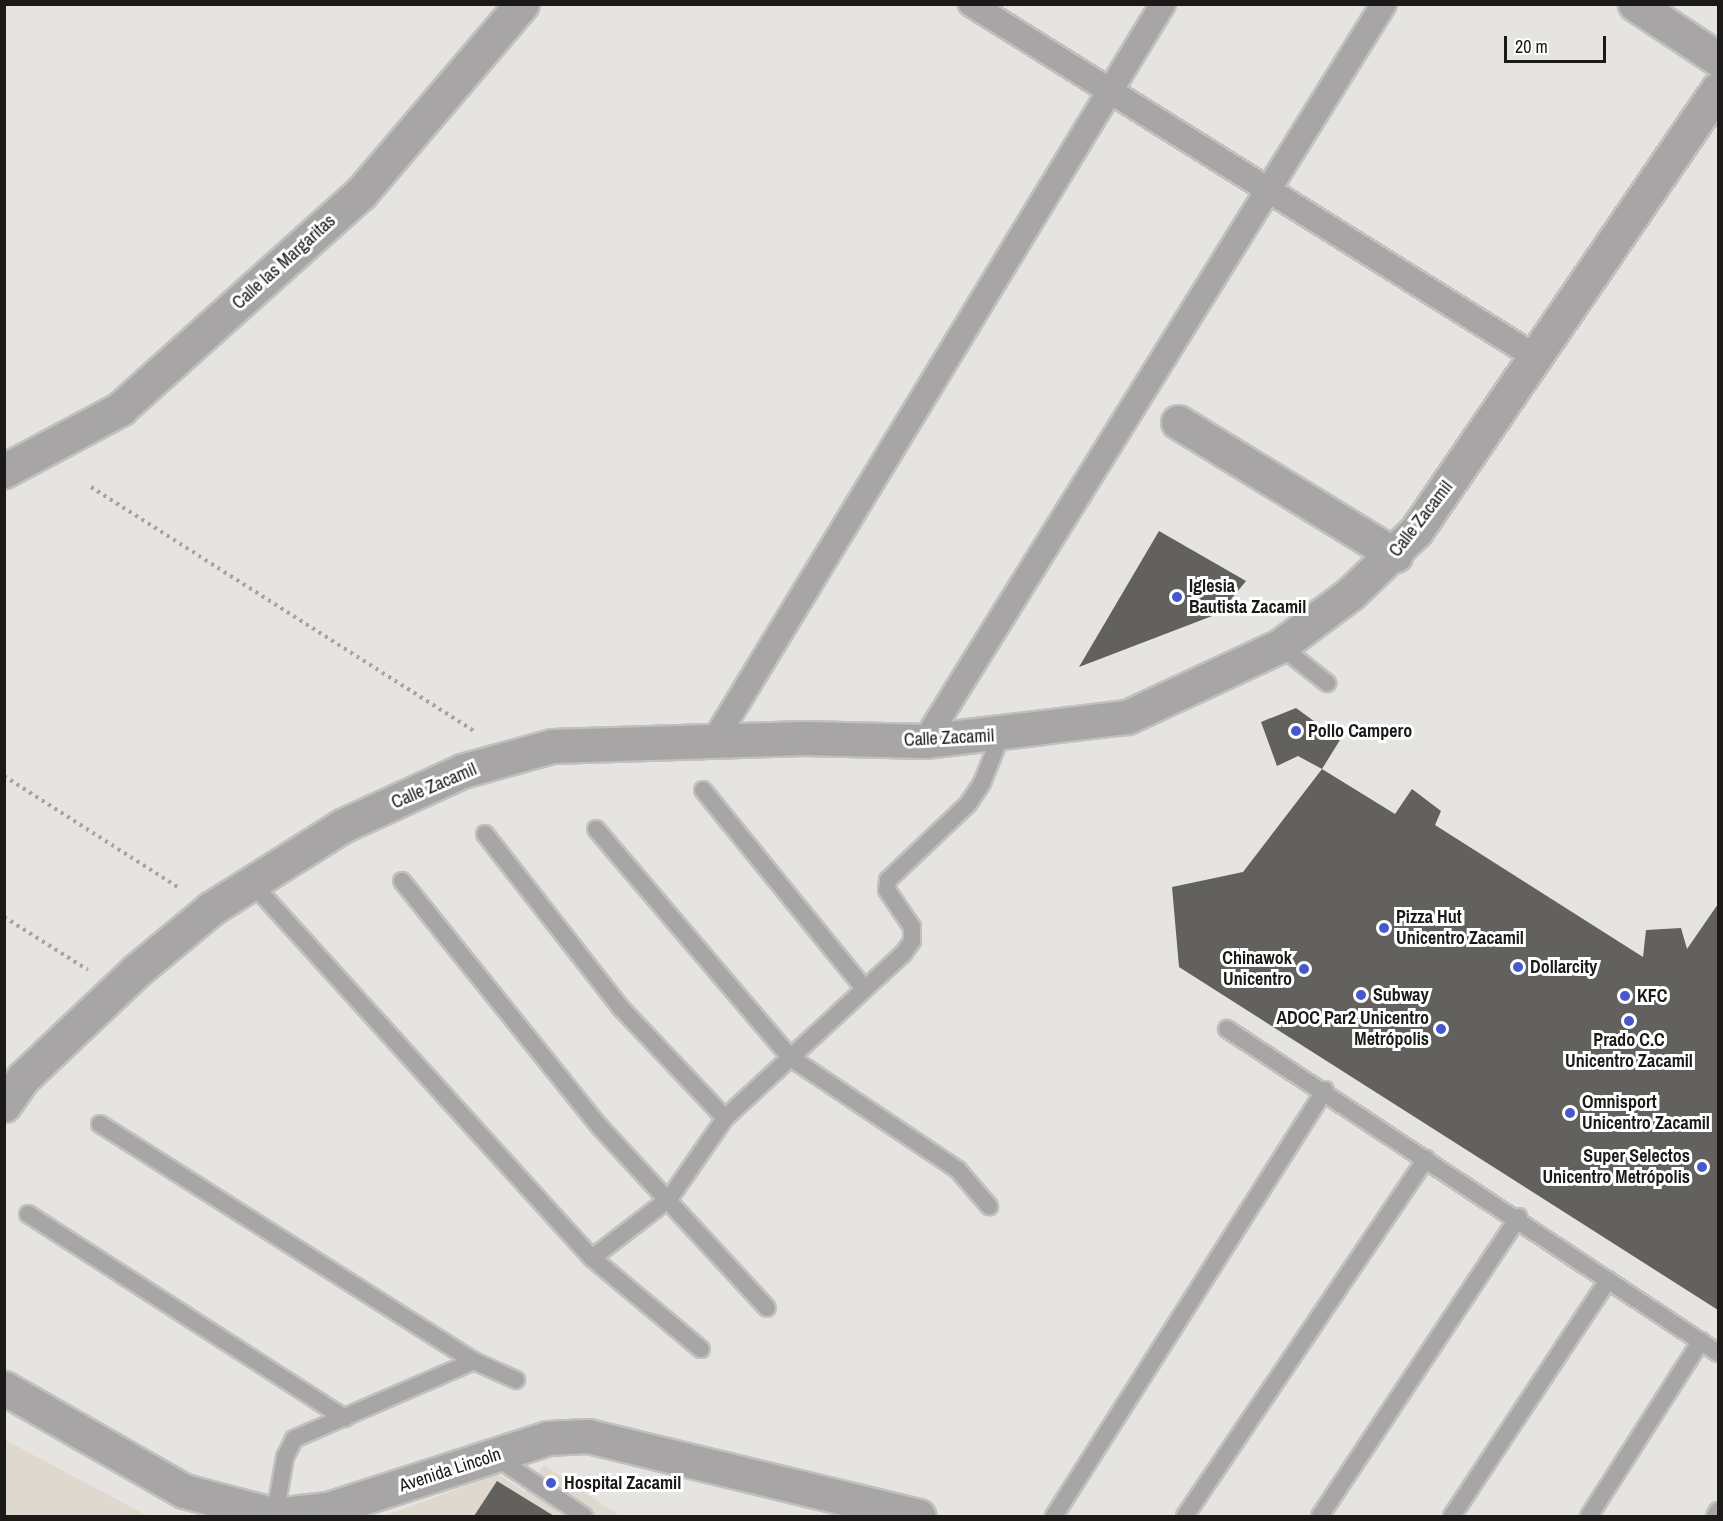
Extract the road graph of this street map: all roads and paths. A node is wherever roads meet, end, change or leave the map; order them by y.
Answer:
1 (522, 4) edge
2 (971, 4) edge
3 (1162, 4) edge
4 (1384, 4) edge
5 (1635, 4) edge
6 (1719, 59) edge
7 (1719, 89) edge
8 (1110, 91) junction
9 (1271, 192) junction
10 (1537, 358) junction
11 (1178, 422) dead end
12 (4, 471) edge
13 (91, 487) dead end
14 (1395, 555) junction
15 (1280, 646) junction
16 (1327, 683) dead end
17 (1001, 735) junction
18 (714, 741) junction
19 (925, 741) junction
20 (514, 757) junction
21 (4, 776) edge
22 (703, 790) dead end
23 (596, 830) dead end
24 (485, 834) dead end
25 (402, 880) dead end
26 (250, 881) junction
27 (212, 908) junction
28 (4, 917) edge
29 (864, 988) junction
30 (119, 989) junction
31 (1227, 1029) dead end
32 (791, 1058) junction
33 (1325, 1090) junction
34 (4, 1105) edge
35 (725, 1118) junction
36 (100, 1124) dead end
37 (1426, 1159) junction
38 (669, 1199) junction
39 (989, 1206) dead end
40 (28, 1214) dead end
41 (1519, 1217) junction
42 (592, 1258) junction
43 (1608, 1280) junction
44 (767, 1308) dead end
45 (1701, 1341) junction
46 (701, 1349) dead end
47 (1719, 1353) edge
48 (474, 1361) junction
49 (516, 1380) dead end
50 (4, 1389) edge
51 (345, 1418) junction
52 (494, 1456) junction
53 (1719, 1511) edge
54 (263, 1515) edge
55 (584, 1516) edge
56 (918, 1516) edge
57 (1054, 1516) edge
58 (1185, 1516) edge
59 (1320, 1516) edge
60 (1452, 1516) edge
61 (1589, 1516) edge
62 (1715, 1516) edge

1 - 12 street, Calle las Margaritas
2 - 8 street
3 - 8 street
4 - 9 street
5 - 6 street
7 - 10 street, Calle Zacamil
8 - 9 street
8 - 18 street
9 - 10 street
9 - 19 street
10 - 14 street, Calle Zacamil
11 - 14 street
13 - 20 path
14 - 15 street, Calle Zacamil
15 - 16 lane
15 - 17 street, Calle Zacamil
17 - 19 street, Calle Zacamil
17 - 29 lane
18 - 19 street, Calle Zacamil
18 - 20 street, Calle Zacamil
20 - 26 street, Calle Zacamil
21 - 27 path
22 - 29 lane
23 - 32 lane
24 - 35 lane
25 - 38 lane
26 - 27 street, Calle Zacamil
26 - 42 lane
27 - 30 street, Calle Zacamil
28 - 30 path
29 - 32 lane
30 - 34 street, Calle Zacamil
31 - 33 lane
32 - 35 lane
32 - 39 lane
33 - 37 lane
33 - 57 lane
35 - 38 lane
36 - 48 lane
37 - 41 lane
37 - 58 lane
38 - 42 lane
38 - 44 lane
40 - 51 lane
41 - 43 lane
41 - 59 lane
42 - 46 lane
43 - 45 lane
43 - 60 lane
45 - 47 lane
45 - 61 lane
48 - 49 lane
48 - 51 lane
50 - 54 street, Avenida Lincoln
51 - 54 lane
52 - 54 street, Avenida Lincoln
52 - 55 lane
52 - 56 street, Avenida Lincoln
53 - 62 lane

